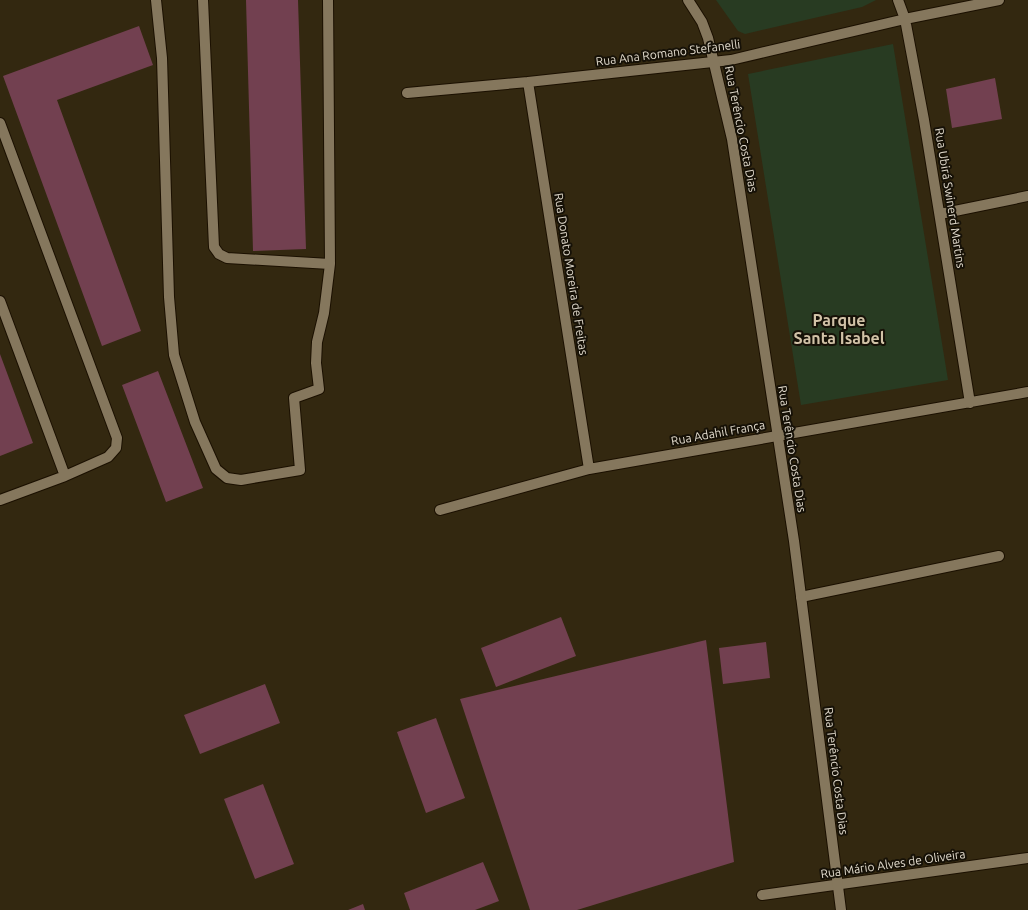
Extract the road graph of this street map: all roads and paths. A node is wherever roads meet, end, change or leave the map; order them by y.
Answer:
1 (156, 0) edge
2 (203, 0) edge
3 (328, 0) edge
4 (688, 0) edge
5 (898, 0) edge
6 (999, 0) edge
7 (904, 19) junction
8 (715, 63) junction
9 (528, 82) junction
10 (407, 93) dead end
11 (0, 123) edge
12 (1028, 196) edge
13 (940, 214) junction
14 (330, 264) junction
15 (0, 300) edge
16 (1028, 392) edge
17 (970, 403) junction
18 (777, 436) junction
19 (589, 470) junction
20 (65, 476) junction
21 (0, 500) edge
22 (440, 510) dead end
23 (999, 556) dead end
24 (801, 597) junction
25 (1028, 858) edge
26 (838, 885) junction
27 (762, 895) dead end
28 (841, 910) edge

1 - 14 street
2 - 14 street
3 - 14 street
4 - 8 street, Rua Terêncio Costa Dias
5 - 7 street, Rua Ubirá Swinerd Martins
6 - 7 street, Rua Ana Romano Stefanelli
7 - 8 street, Rua Ana Romano Stefanelli
7 - 13 street, Rua Ubirá Swinerd Martins
8 - 9 street, Rua Ana Romano Stefanelli
8 - 18 street, Rua Terêncio Costa Dias
9 - 10 street, Rua Ana Romano Stefanelli
9 - 19 street, Rua Donato Moreira de Freitas
11 - 20 street
12 - 13 street
13 - 17 street, Rua Ubirá Swinerd Martins
15 - 20 street
16 - 17 street, Rua Adahil França
17 - 18 street, Rua Adahil França
18 - 19 street, Rua Adahil França
18 - 24 street, Rua Terêncio Costa Dias
19 - 22 street, Rua Adahil França
20 - 21 street
23 - 24 street
24 - 26 street, Rua Terêncio Costa Dias
25 - 26 street, Rua Mário Alves de Oliveira
26 - 27 street, Rua Mário Alves de Oliveira
26 - 28 street, Rua Terêncio Costa Dias

